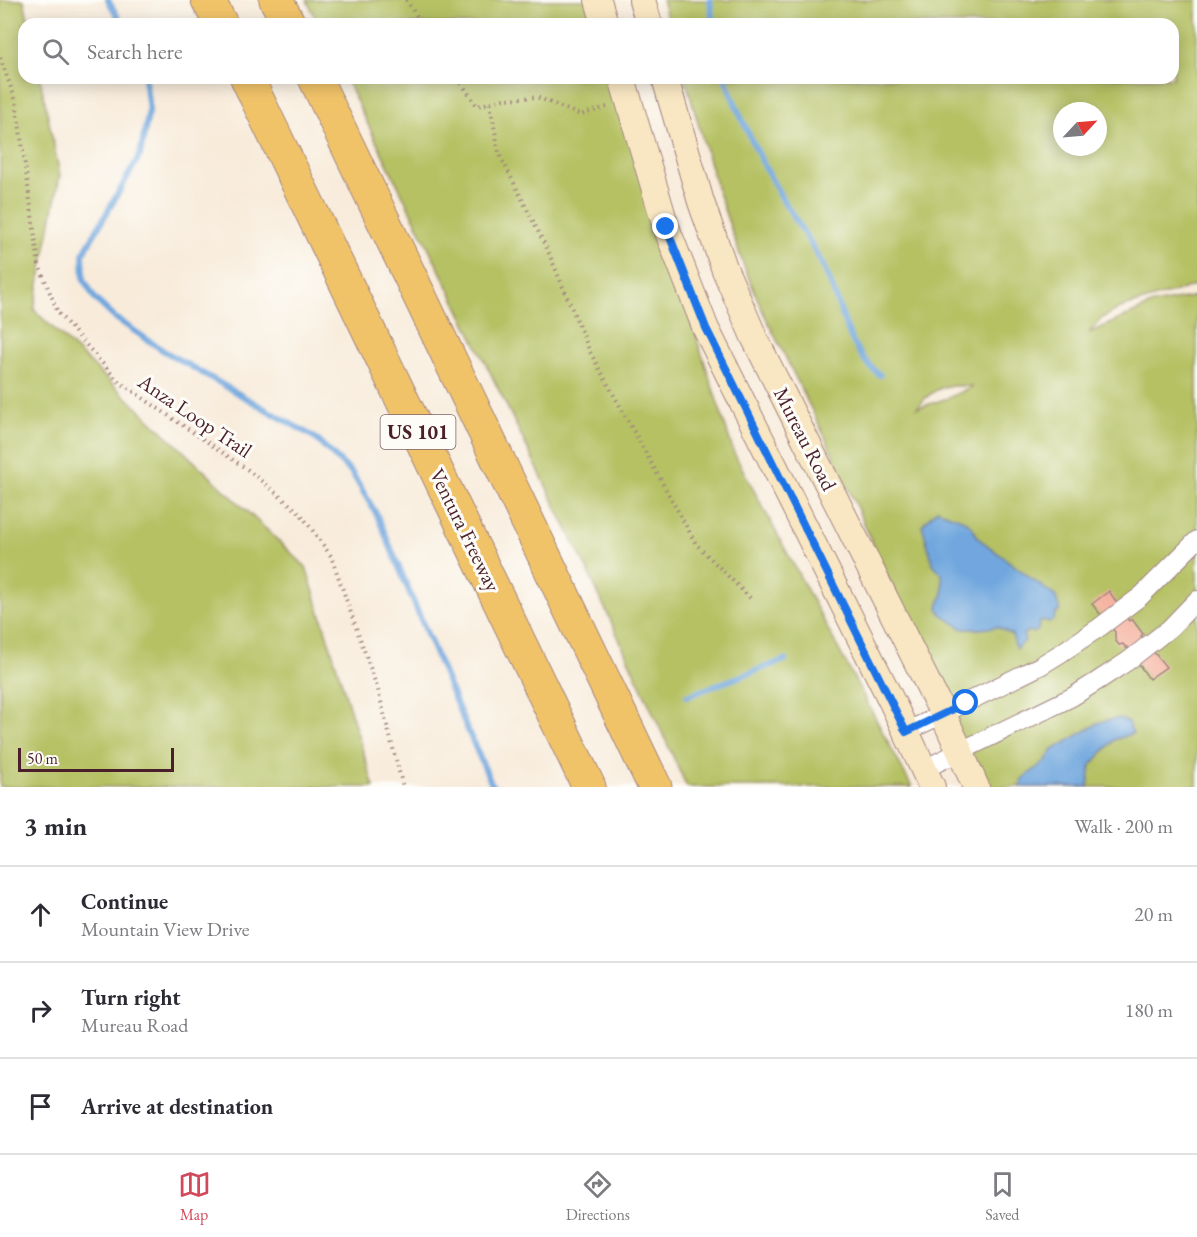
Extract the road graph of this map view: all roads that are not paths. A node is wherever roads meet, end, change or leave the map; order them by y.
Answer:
1 (208, 0) edge
2 (276, 0) edge
3 (598, 0) edge
4 (642, 0) edge
5 (218, 18) edge
6 (286, 18) edge
7 (603, 18) edge
8 (647, 18) edge
9 (250, 84) edge
10 (318, 84) edge
11 (667, 84) edge
12 (625, 89) edge
13 (1197, 540) edge
14 (1197, 600) edge
15 (943, 714) junction
16 (906, 732) junction
17 (961, 752) junction
18 (928, 778) edge
19 (589, 787) edge
20 (655, 787) edge
21 (976, 787) edge

1 - 5 highway
2 - 6 highway
3 - 7 main road
4 - 8 main road
9 - 19 highway, Ventura Freeway / US 101
10 - 20 highway, US 101
11 - 15 main road, Mureau Road
12 - 16 main road, Mureau Road
13 - 15 street
14 - 17 street
15 - 16 street
15 - 17 main road, Mureau Road
16 - 18 main road, Mureau Road
17 - 18 street
17 - 21 main road, Mureau Road

